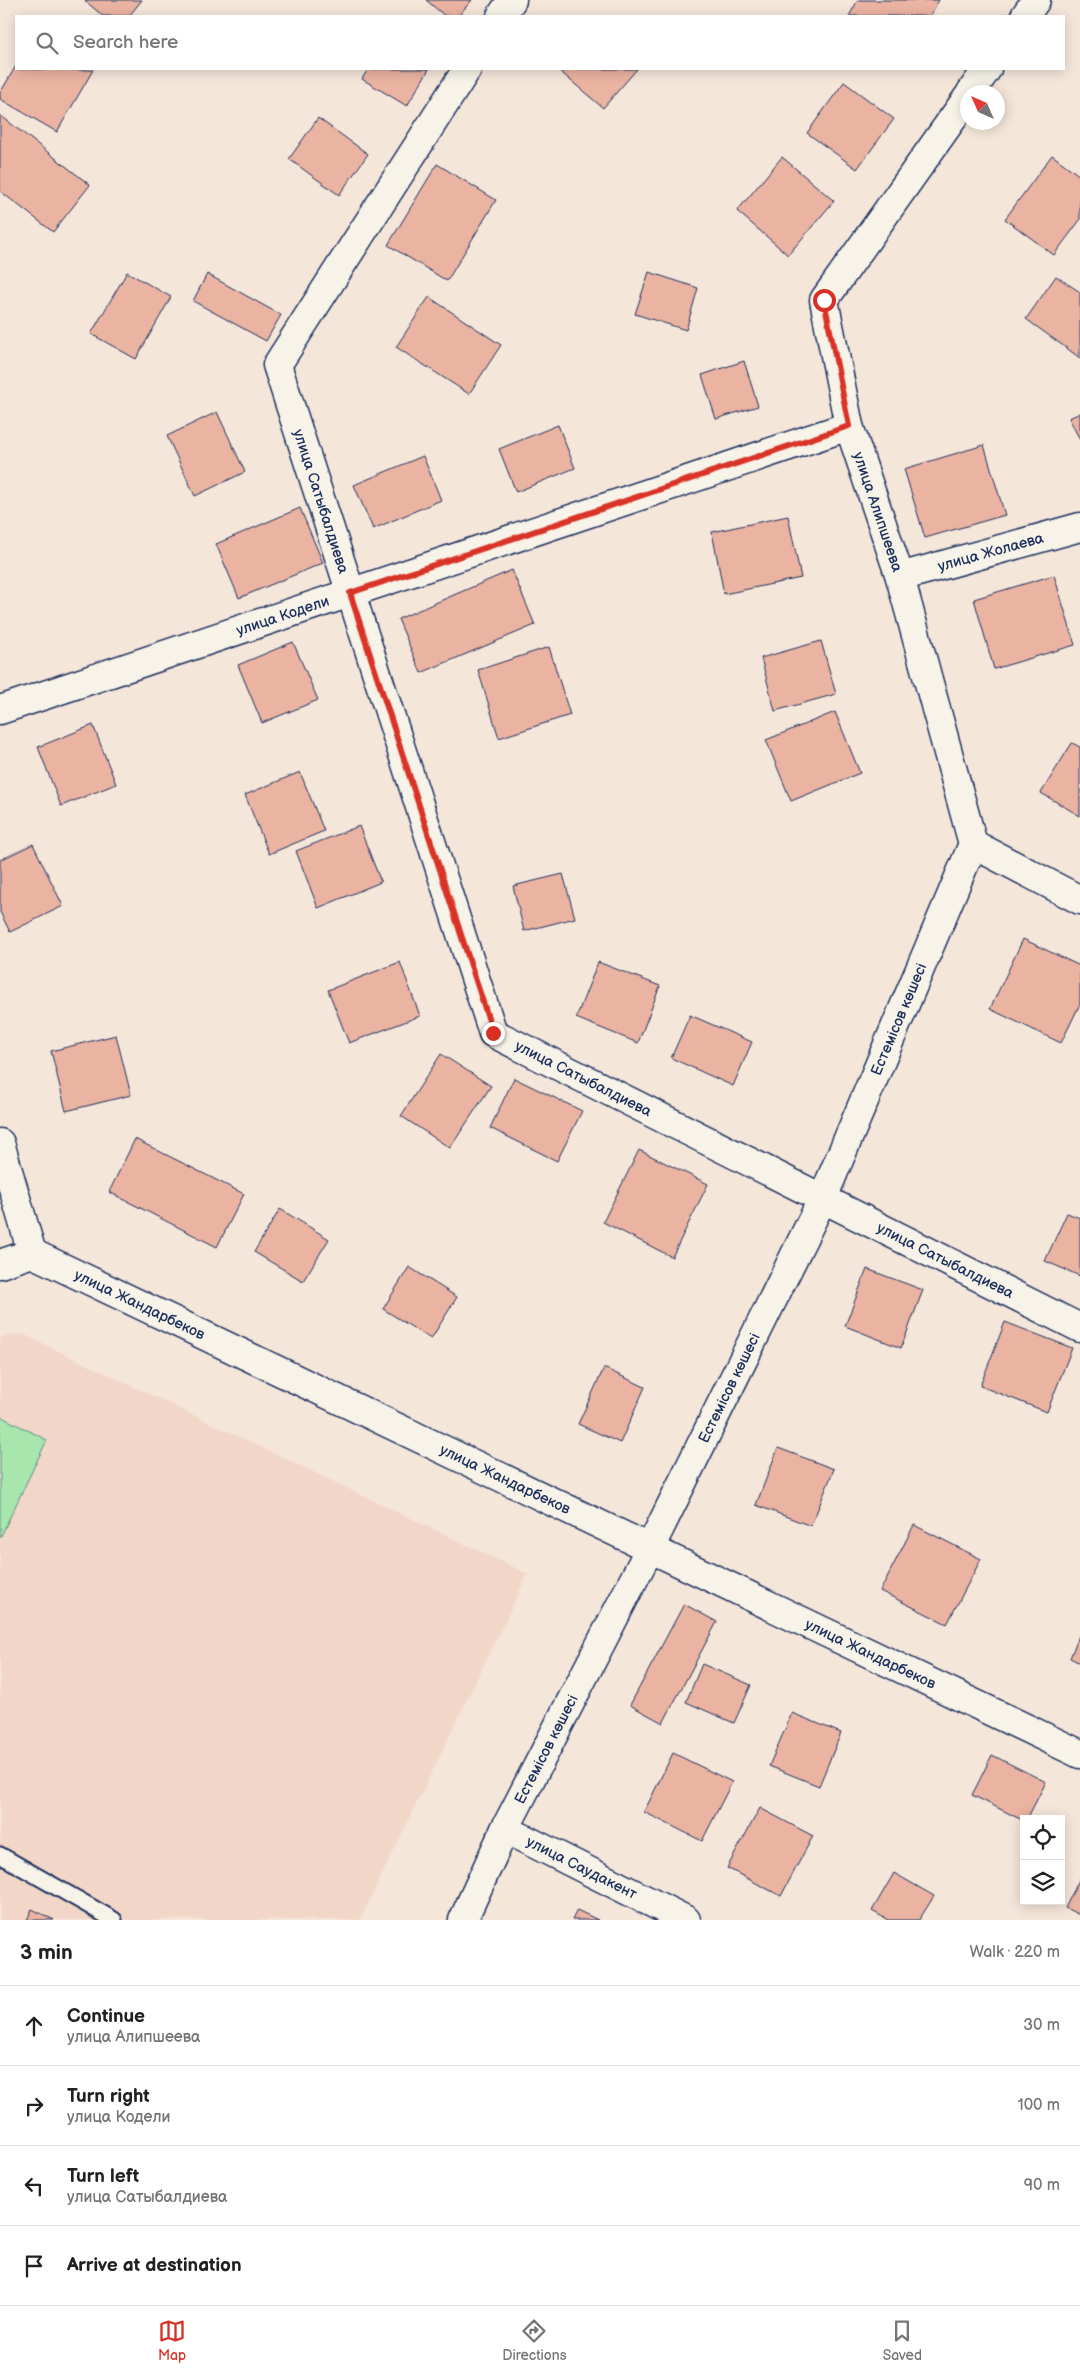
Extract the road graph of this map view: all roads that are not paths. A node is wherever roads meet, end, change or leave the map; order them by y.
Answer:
1 (512, 0) edge
2 (1036, 0) edge
3 (502, 15) edge
4 (1025, 15) edge
5 (466, 70) edge
6 (986, 70) edge
7 (975, 85) edge
8 (960, 108) edge
9 (849, 426) junction
10 (1080, 527) edge
11 (900, 578) junction
12 (350, 593) junction
13 (0, 710) edge
14 (973, 844) junction
15 (1080, 900) edge
16 (0, 1143) edge
17 (822, 1200) junction
18 (32, 1252) junction
19 (0, 1264) edge
20 (1080, 1328) edge
21 (650, 1548) junction
22 (1080, 1754) edge
23 (505, 1829) junction
24 (0, 1855) edge
25 (114, 1920) edge
26 (463, 1920) edge
27 (686, 1920) edge

1 - 3 street
2 - 4 street
5 - 12 street, улица Сатыбалдиева
6 - 7 street
8 - 9 street, улица Алипшеева
9 - 11 street, улица Алипшеева
9 - 12 street, улица Кодели
10 - 11 street, улица Жолаева
11 - 14 street, улица Алипшеева
12 - 13 street, улица Кодели
12 - 17 street, улица Сатыбалдиева
14 - 15 street
14 - 17 street, Естемісов көшесі
16 - 18 street
17 - 20 street, улица Сатыбалдиева
17 - 21 street, Естемісов көшесі
18 - 19 street
18 - 21 street, улица Жандарбеков
21 - 22 street, улица Жандарбеков
21 - 23 street, Естемісов көшесі
23 - 26 street, Естемісов көшесі
23 - 27 street, улица Саудакент
24 - 25 lane

